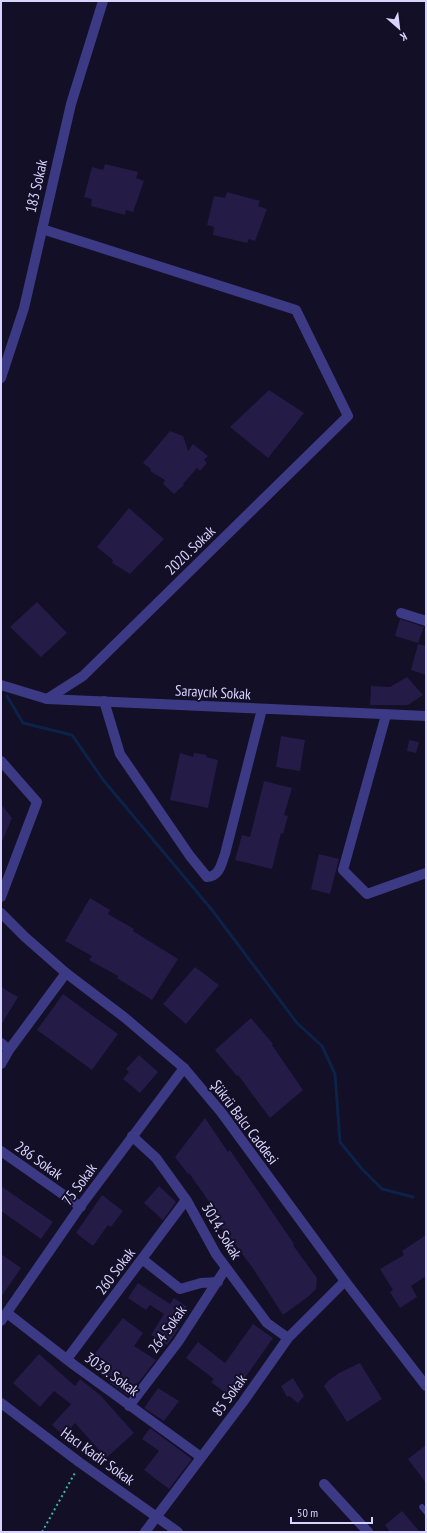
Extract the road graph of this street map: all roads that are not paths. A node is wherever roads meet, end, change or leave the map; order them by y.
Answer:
1 (103, 1) edge
2 (42, 229) junction
3 (1, 378) edge
4 (401, 613) dead end
5 (426, 621) edge
6 (1, 685) edge
7 (47, 699) junction
8 (104, 701) junction
9 (262, 709) junction
10 (386, 715) junction
11 (426, 716) edge
12 (1, 761) edge
13 (426, 873) edge
14 (1, 897) edge
15 (1, 914) edge
16 (66, 973) junction
17 (5, 1046) edge
18 (1, 1064) edge
19 (184, 1068) junction
20 (132, 1136) junction
21 (1, 1151) edge
22 (186, 1200) junction
23 (80, 1206) junction
24 (142, 1259) junction
25 (226, 1268) junction
26 (345, 1281) junction
27 (218, 1282) junction
28 (4, 1317) edge
29 (288, 1338) junction
30 (67, 1360) junction
31 (426, 1386) edge
32 (1, 1403) edge
33 (129, 1406) junction
34 (201, 1457) junction
35 (324, 1484) dead end
36 (422, 1507) dead end
37 (426, 1512) edge
38 (157, 1517) junction
39 (145, 1532) edge
40 (178, 1532) edge
41 (368, 1532) edge

1 - 2 street, 183 Sokak
2 - 3 street, 183 Sokak
2 - 7 street, 2020. Sokak
4 - 5 street
6 - 7 street, Saraycık Sokak
7 - 8 street, Saraycık Sokak
8 - 9 street, Saraycık Sokak
8 - 9 street
9 - 10 street, Saraycık Sokak
10 - 11 street, Saraycık Sokak
10 - 13 street
12 - 14 street
15 - 16 street, Şükrü Balcı Caddesi
16 - 17 street
16 - 19 street, Şükrü Balcı Caddesi
17 - 18 street
19 - 20 street, 75 Sokak
19 - 26 street, Şükrü Balcı Caddesi
20 - 22 street, 3014. Sokak
20 - 23 street, 75 Sokak
21 - 23 street, 286 Sokak
22 - 24 street, 260 Sokak
22 - 25 street, 3014. Sokak
23 - 28 street, 75 Sokak
24 - 27 street
24 - 30 street, 260 Sokak
25 - 27 street, 264 Sokak
25 - 29 street, 3014. Sokak
26 - 29 street, 85 Sokak
26 - 31 street, Şükrü Balcı Caddesi
27 - 33 street, 264 Sokak
28 - 30 street, 3039. Sokak
29 - 34 street, 85 Sokak
30 - 33 street, 3039. Sokak
32 - 38 street, Hacı Kadir Sokak
33 - 34 street, 3039. Sokak
34 - 38 street, 85 Sokak
35 - 41 street
36 - 37 lane
38 - 39 street, 85 Sokak
38 - 40 street, Hacı Kadir Sokak

